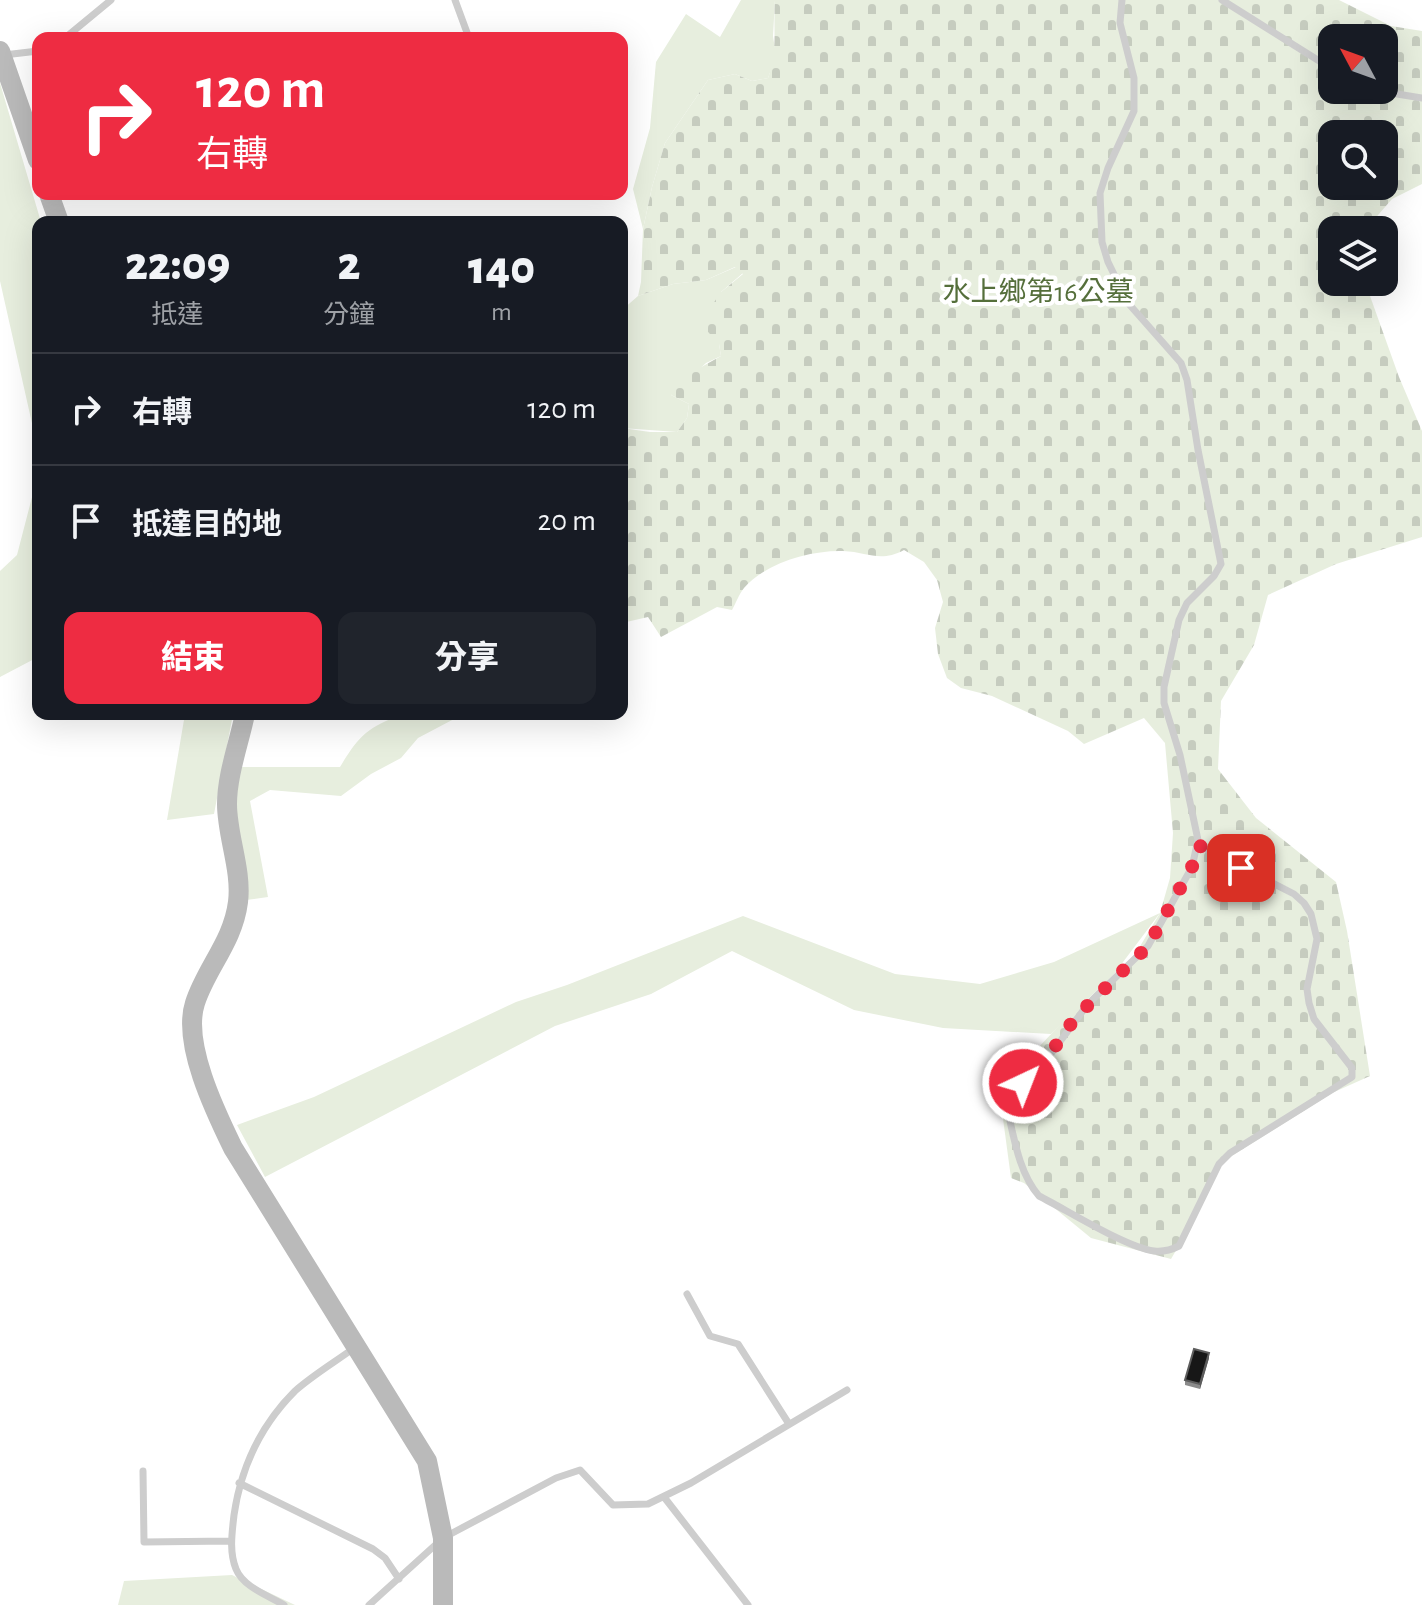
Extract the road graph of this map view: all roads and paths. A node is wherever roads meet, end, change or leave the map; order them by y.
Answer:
1 (111, 0) edge
2 (455, 0) edge
3 (1122, 0) edge
4 (1222, 0) edge
5 (72, 32) edge
6 (467, 32) edge
7 (32, 51) edge
8 (1, 53) edge
9 (1318, 60) edge
10 (1398, 94) edge
11 (1422, 98) edge
12 (32, 143) edge
13 (244, 720) edge
14 (1198, 845) junction
15 (687, 1294) dead end
16 (356, 1346) junction
17 (847, 1390) dead end
18 (789, 1424) junction
19 (143, 1471) dead end
20 (239, 1483) junction
21 (664, 1497) junction
22 (443, 1538) junction
23 (230, 1541) junction
24 (399, 1579) junction
25 (284, 1605) edge
26 (369, 1605) edge
27 (443, 1605) edge
28 (748, 1605) edge

1 - 5 lane
2 - 6 lane
3 - 14 lane
4 - 9 lane
7 - 8 lane
8 - 12 street
10 - 11 lane
13 - 16 street
14 - 14 lane
15 - 18 lane
16 - 20 lane
16 - 22 street
17 - 18 lane
18 - 21 lane
19 - 23 lane
20 - 23 lane
20 - 24 lane
21 - 22 lane
21 - 28 lane
22 - 24 lane
22 - 27 street
23 - 25 lane
24 - 26 lane

